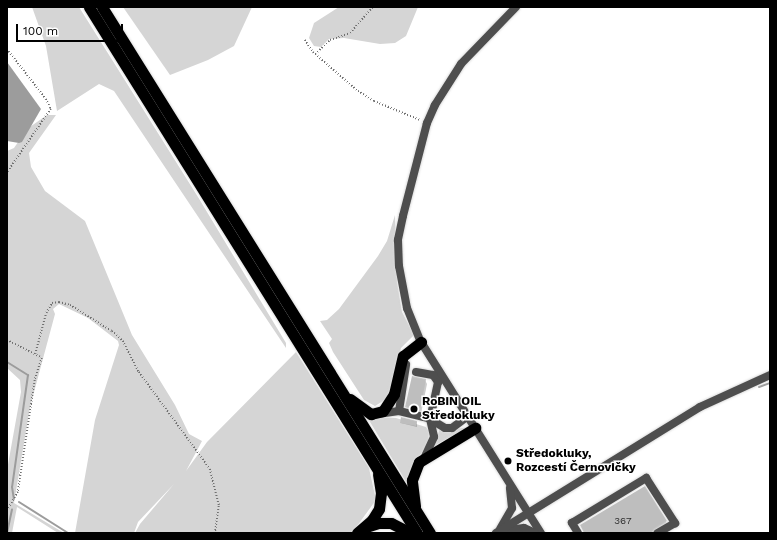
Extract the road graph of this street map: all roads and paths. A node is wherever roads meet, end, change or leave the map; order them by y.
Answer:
1 (89, 7) edge
2 (102, 7) edge
3 (373, 7) edge
4 (516, 7) edge
5 (305, 40) dead end
6 (7, 49) edge
7 (315, 54) junction
8 (427, 123) junction
9 (7, 173) edge
10 (7, 340) edge
11 (421, 342) junction
12 (410, 349) junction
13 (35, 354) junction
14 (416, 372) dead end
15 (770, 375) edge
16 (342, 392) junction
17 (399, 411) junction
18 (378, 414) junction
19 (468, 416) junction
20 (430, 419) junction
21 (475, 428) junction
22 (424, 458) junction
23 (378, 470) junction
24 (508, 480) junction
25 (7, 511) edge
26 (416, 511) junction
27 (530, 514) junction
28 (361, 530) edge
29 (497, 532) edge
30 (215, 533) edge
31 (411, 533) edge
32 (417, 533) edge
33 (430, 533) edge
34 (535, 533) edge
35 (541, 533) edge
36 (578, 533) edge
37 (658, 533) edge

1 - 23 highway
2 - 16 highway
3 - 7 path
4 - 8 street
5 - 7 path
6 - 9 path
7 - 8 path
8 - 11 street
10 - 13 path
11 - 12 highway
11 - 19 street
12 - 17 street
12 - 18 highway
13 - 25 path
13 - 30 path
14 - 20 street
15 - 27 street
16 - 18 highway
16 - 26 highway
17 - 18 street
17 - 20 street
19 - 20 street
19 - 21 street
20 - 22 street
21 - 22 highway
21 - 24 street
22 - 26 highway
23 - 28 highway
23 - 32 highway
24 - 27 street
24 - 29 street
26 - 33 highway
27 - 29 street
27 - 35 street
28 - 31 highway
29 - 34 street
36 - 37 street

